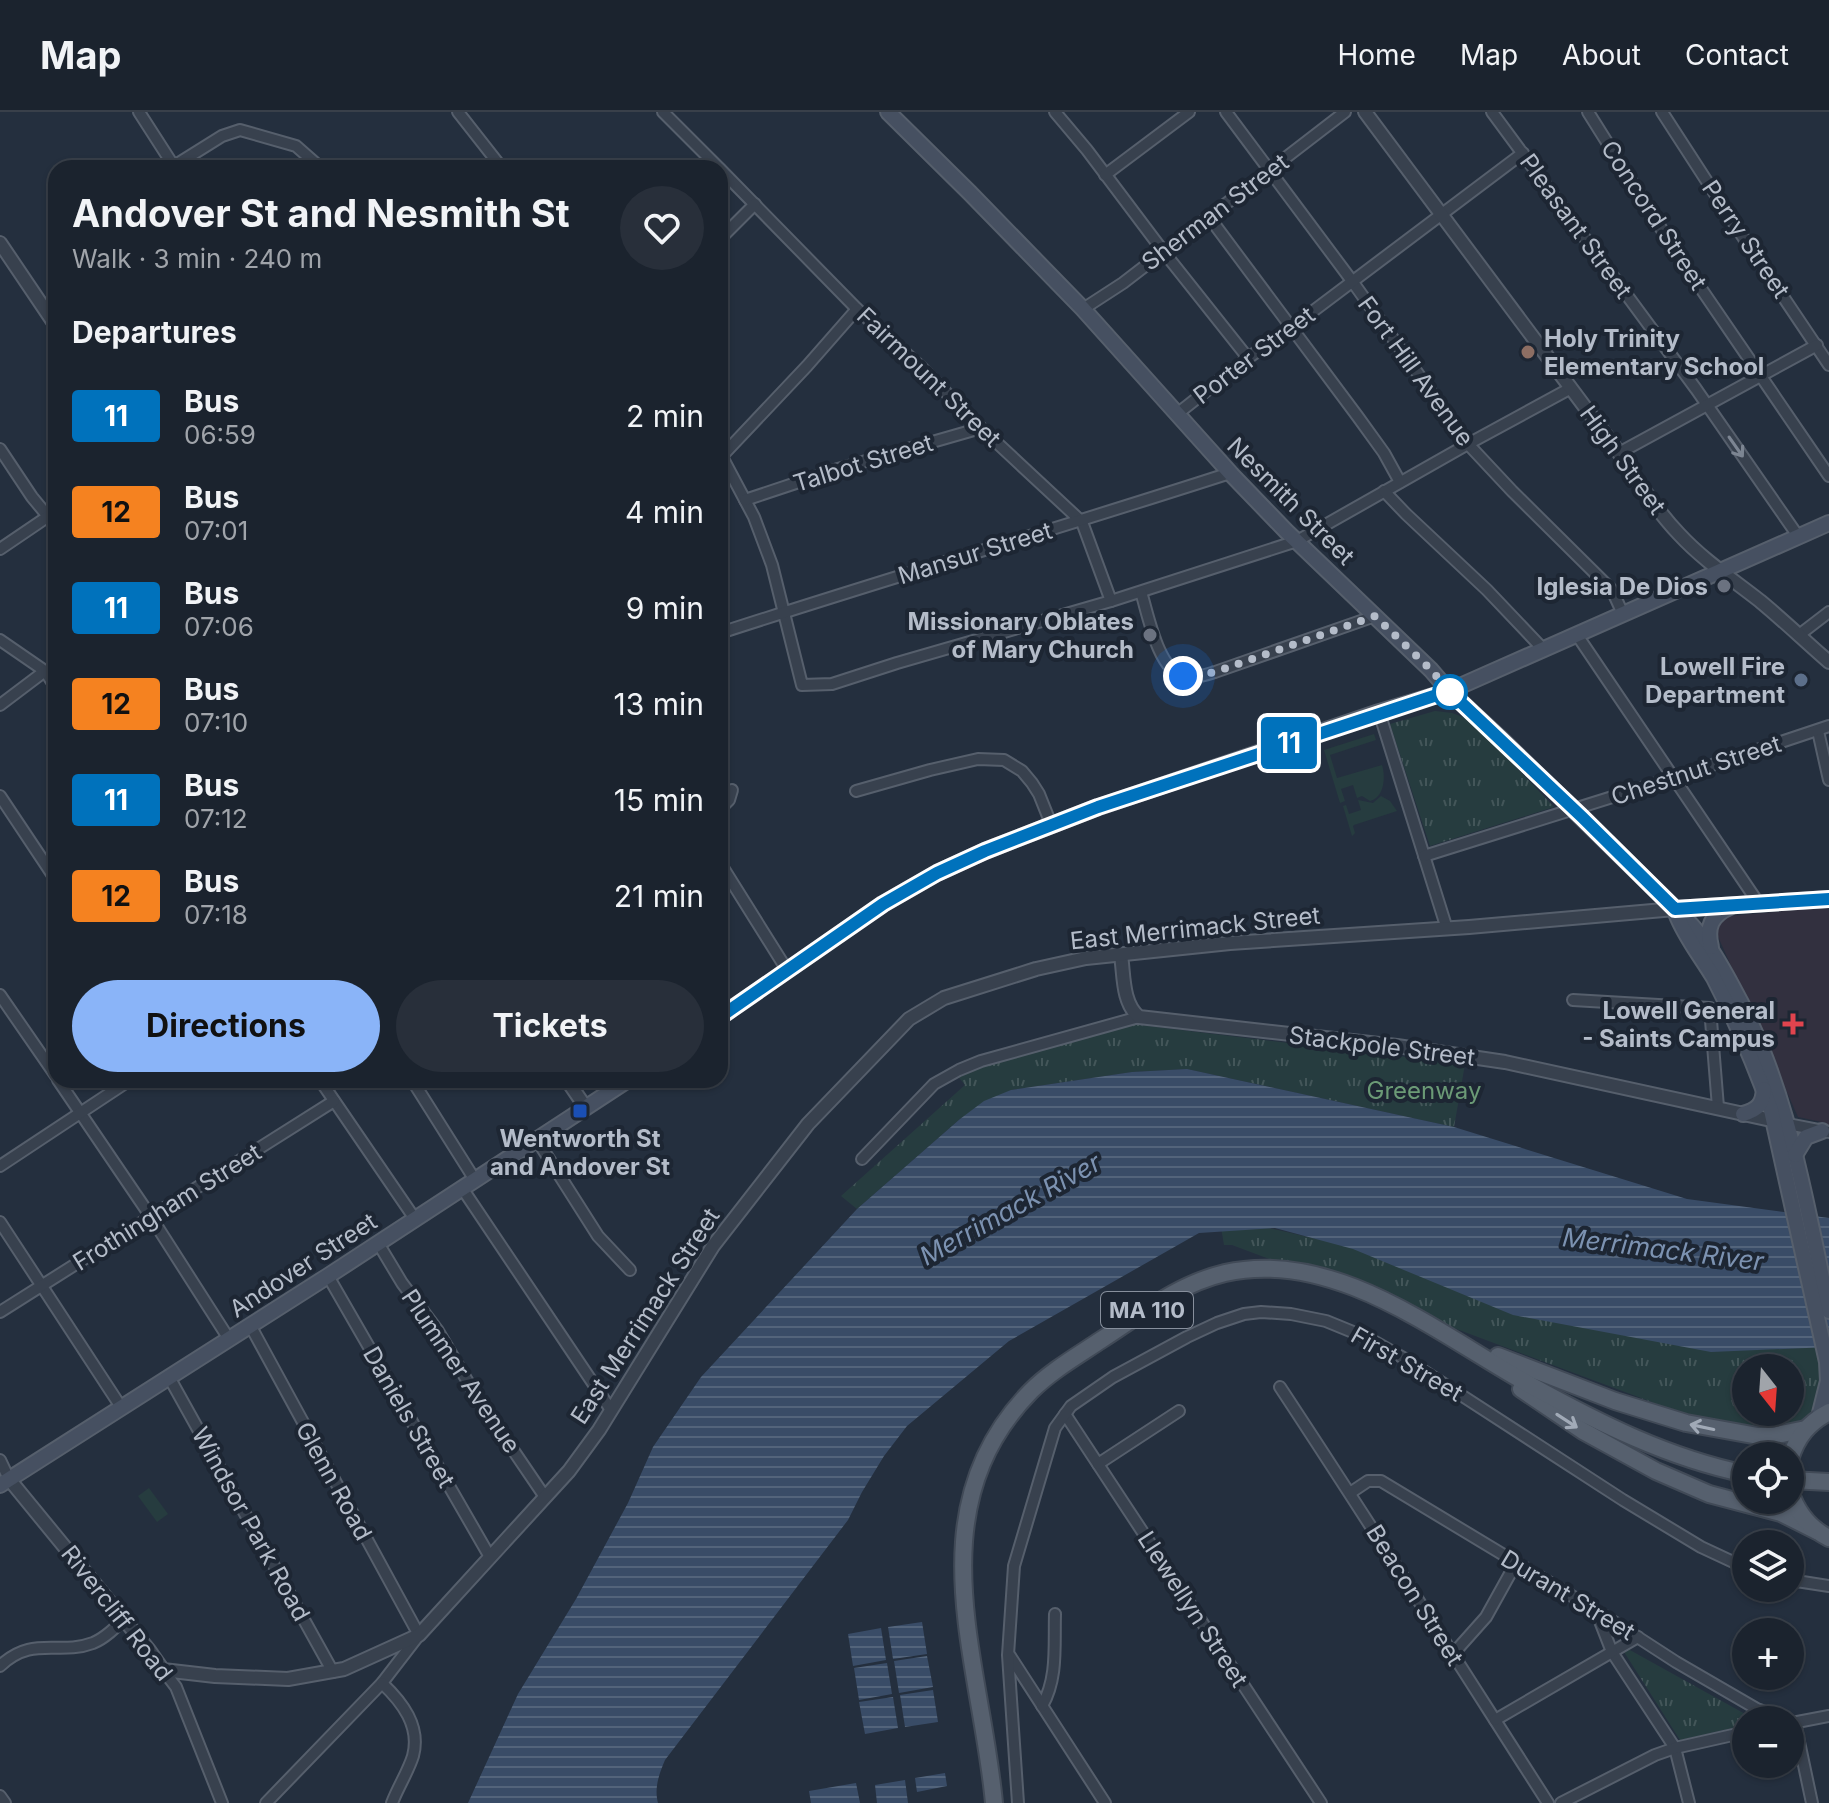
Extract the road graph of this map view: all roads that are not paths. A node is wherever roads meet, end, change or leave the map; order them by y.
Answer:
1 (139, 112) edge
2 (458, 112) edge
3 (663, 112) edge
4 (888, 112) edge
5 (1055, 112) edge
6 (1189, 112) edge
7 (1226, 112) edge
8 (1345, 112) edge
9 (1365, 112) edge
10 (1492, 112) edge
11 (1588, 112) edge
12 (1662, 112) edge
13 (1523, 153) junction
14 (170, 160) edge
15 (185, 160) edge
16 (312, 160) edge
17 (496, 160) edge
18 (712, 160) edge
19 (1268, 171) junction
20 (1105, 175) junction
21 (728, 176) edge
22 (755, 204) junction
23 (1441, 213) junction
24 (1209, 217) junction
25 (728, 231) edge
26 (0, 243) edge
27 (1163, 251) junction
28 (1352, 281) junction
29 (857, 309) junction
30 (1083, 309) junction
31 (48, 314) edge
32 (1292, 327) junction
33 (1817, 345) junction
34 (1248, 358) junction
35 (1829, 365) edge
36 (1761, 376) junction
37 (1571, 388) junction
38 (1707, 405) junction
39 (1177, 414) junction
40 (981, 428) junction
41 (1468, 444) junction
42 (728, 447) edge
43 (0, 449) edge
44 (1619, 453) junction
45 (728, 467) edge
46 (1230, 473) junction
47 (1829, 476) edge
48 (1400, 482) junction
49 (1384, 491) junction
50 (745, 500) junction
51 (48, 511) edge
52 (48, 517) edge
53 (1082, 522) junction
54 (1829, 523) edge
55 (1798, 536) junction
56 (1297, 541) junction
57 (0, 549) edge
58 (1719, 571) junction
59 (1141, 592) junction
60 (1111, 601) junction
61 (783, 612) junction
62 (1829, 612) edge
63 (1623, 614) junction
64 (1375, 616) junction
65 (728, 630) edge
66 (1577, 635) junction
67 (1799, 635) junction
68 (0, 640) edge
69 (1543, 649) junction
70 (1829, 662) edge
71 (45, 671) junction
72 (48, 676) edge
73 (1449, 691) junction
74 (0, 705) edge
75 (1379, 712) junction
76 (1829, 726) edge
77 (1818, 731) junction
78 (1673, 778) junction
79 (1829, 780) edge
80 (732, 790) dead end
81 (856, 791) dead end
82 (0, 796) edge
83 (728, 801) edge
84 (1573, 809) junction
85 (1051, 824) junction
86 (1424, 856) junction
87 (48, 868) edge
88 (728, 876) edge
89 (1829, 899) edge
90 (1759, 904) junction
91 (1739, 906) junction
92 (1675, 909) junction
93 (1447, 929) junction
94 (1712, 950) junction
95 (1121, 955) junction
96 (787, 970) junction
97 (0, 995) edge
98 (1573, 1000) dead end
99 (728, 1011) edge
100 (1139, 1017) junction
101 (48, 1065) edge
102 (64, 1088) edge
103 (118, 1088) edge
104 (325, 1088) edge
105 (417, 1088) edge
106 (572, 1088) edge
107 (616, 1088) edge
108 (1764, 1089) junction
109 (334, 1101) junction
110 (1718, 1107) junction
111 (586, 1108) junction
112 (81, 1113) junction
113 (1743, 1114) junction
114 (1781, 1123) junction
115 (1825, 1131) edge
116 (537, 1140) junction
117 (1795, 1155) junction
118 (862, 1159) dead end
119 (0, 1166) edge
120 (475, 1180) junction
121 (1795, 1184) junction
122 (462, 1188) junction
123 (151, 1217) junction
124 (415, 1219) junction
125 (0, 1222) edge
126 (378, 1243) junction
127 (630, 1270) dead end
128 (328, 1276) junction
129 (42, 1285) junction
130 (1829, 1311) edge
131 (0, 1312) edge
132 (250, 1325) junction
133 (229, 1339) junction
134 (1459, 1342) junction
135 (169, 1377) junction
136 (1280, 1387) dead end
137 (121, 1407) junction
138 (611, 1410) junction
139 (1179, 1411) dead end
140 (1065, 1414) junction
141 (1818, 1419) edge
142 (1800, 1442) edge
143 (0, 1460) edge
144 (1732, 1461) edge
145 (1098, 1464) junction
146 (1732, 1470) edge
147 (1804, 1471) edge
148 (1829, 1472) edge
149 (1804, 1481) edge
150 (5, 1482) edge
151 (1829, 1482) edge
152 (1350, 1493) junction
153 (545, 1497) junction
154 (1801, 1514) edge
155 (1823, 1534) edge
156 (490, 1557) junction
157 (1732, 1561) edge
158 (1516, 1563) junction
159 (1804, 1582) edge
160 (1829, 1586) edge
161 (1596, 1611) junction
162 (1055, 1614) dead end
163 (124, 1619) junction
164 (419, 1635) junction
165 (1638, 1637) junction
166 (1612, 1652) junction
167 (1453, 1654) junction
168 (1008, 1655) junction
169 (0, 1666) edge
170 (163, 1670) junction
171 (333, 1672) junction
172 (382, 1683) junction
173 (1042, 1706) junction
174 (1752, 1706) edge
175 (1829, 1716) edge
176 (1495, 1720) junction
177 (1804, 1720) edge
178 (1732, 1735) edge
179 (1675, 1748) junction
180 (1804, 1772) edge
181 (0, 1796) edge
182 (5, 1803) edge
183 (222, 1803) edge
184 (266, 1803) edge
185 (392, 1803) edge
186 (994, 1803) edge
187 (1018, 1803) edge
188 (1105, 1803) edge
189 (1321, 1803) edge
190 (1548, 1803) edge
191 (1561, 1803) edge
192 (1689, 1803) edge
193 (1812, 1803) edge

1 - 14 street
2 - 17 street
3 - 18 street, Fairmount Street
4 - 30 main road, Nesmith Street
5 - 20 street
6 - 20 street
7 - 19 street, Fort Hill Avenue
8 - 19 street, Sherman Street
9 - 23 street, High Street
10 - 13 street, Pleasant Street
11 - 36 street, Concord Street
12 - 33 street, Perry Street
13 - 23 street, Porter Street
13 - 38 street, Pleasant Street
15 - 16 street
19 - 24 street, Sherman Street
19 - 28 street, Fort Hill Avenue
20 - 27 street
21 - 22 street, Fairmount Street
22 - 25 street
22 - 29 street, Fairmount Street
23 - 28 street, Porter Street
23 - 37 street, High Street
24 - 27 street, Sherman Street
24 - 32 street
26 - 31 street
27 - 30 street, Sherman Street
27 - 34 street
28 - 32 street, Porter Street
28 - 41 street, Fort Hill Avenue
29 - 40 street, Fairmount Street
29 - 42 street
30 - 39 main road, Nesmith Street
32 - 34 street, Porter Street
32 - 48 street
33 - 35 street, Perry Street
33 - 36 street
34 - 39 street, Porter Street
36 - 38 street
36 - 47 street, Concord Street
37 - 41 street
37 - 44 street, High Street
38 - 44 street
38 -> 55 street, Pleasant Street
39 - 46 main road, Nesmith Street
40 - 50 street, Talbot Street
40 - 53 street, Fairmount Street
41 - 48 street
41 - 63 street, Fort Hill Avenue
43 - 51 street
44 - 58 street, High Street
45 - 50 street
46 - 53 street, Mansur Street
46 - 56 main road, Nesmith Street
48 - 49 street
49 - 56 street
49 - 69 street
50 - 61 street
52 - 57 street
53 - 60 street, Fairmount Street
53 - 61 street, Mansur Street
54 - 55 main road
55 - 58 main road
56 - 59 street
56 - 64 main road, Nesmith Street
58 - 63 main road
58 - 67 street, High Street
59 - 60 street
59 - 64 street
60 - 61 street
61 - 65 street, Mansur Street
62 - 67 street
63 - 66 main road
64 - 73 main road, Nesmith Street
66 - 69 main road
66 - 78 street
67 - 70 street, High Street
68 - 71 street
69 - 73 main road
71 - 72 street
71 - 74 street
73 - 75 main road
73 - 84 main road, Nesmith Street
75 - 85 main road
75 - 86 street
76 - 77 street, Chestnut Street
77 - 78 street, Chestnut Street
77 - 79 street
78 - 84 street, Chestnut Street
78 - 90 street
80 - 83 street
81 - 85 street
82 - 87 street
84 - 86 street, Chestnut Street
84 - 92 main road, Nesmith Street
85 - 96 main road
86 - 93 street
88 - 96 street
89 - 90 main road, East Merrimack Street
90 - 91 main road, East Merrimack Street
91 - 92 main road, East Merrimack Street
91 - 94 main road
92 - 93 street, East Merrimack Street
92 - 94 main road, Nesmith Street
92 - 108 main road, Nesmith Street
93 - 95 street, East Merrimack Street
94 - 114 main road, Nesmith Street
95 - 100 street
95 - 138 street, East Merrimack Street
96 - 99 main road
97 - 101 street
98 - 110 street
100 - 110 street, Stackpole Street
100 - 118 street
102 - 112 street
103 - 112 street
104 - 109 street
105 - 120 street
106 - 111 street
107 - 111 main road, Andover Street
108 - 113 main road
108 - 114 main road, Nesmith Street
109 - 123 street, Frothingham Street
109 - 124 street
110 - 113 street, Stackpole Street
111 - 116 main road, Andover Street
112 - 119 street
112 - 123 street
113 - 114 street, Stackpole Street
114 - 115 street, Stackpole Street
114 - 117 main road, Nesmith Street
114 - 121 main road, Nesmith Street
115 - 117 main road
116 - 120 main road, Andover Street
116 - 127 street
117 - 121 main road, Nesmith Street
120 - 122 main road, Andover Street
121 - 130 main road, Nesmith Street
121 - 141 main road, Nesmith Street
122 - 124 main road, Andover Street
122 - 138 street
123 - 129 street, Frothingham Street
123 - 133 street
124 - 126 main road, Andover Street
125 - 129 street
126 - 128 main road, Andover Street
126 - 153 street, Plummer Avenue
128 - 132 main road, Andover Street
128 - 156 street, Daniels Street
129 - 131 street, Frothingham Street
129 - 137 street
132 - 133 main road, Andover Street
132 - 164 street, Glenn Road
133 - 135 main road, Andover Street
141 -> 134 main road, MA 110
134 - 144 main road
134 - 146 main road
134 -> 155 main road, MA 110
134 - 186 main road, MA 110
135 - 137 main road, Andover Street
135 - 171 street, Windsor Park Road
136 - 152 street, Beacon Street
137 - 150 main road, Andover Street
138 - 153 street, East Merrimack Street
139 - 145 street
140 - 145 street, Llewellyn Street
140 - 157 street, First Street
140 - 168 street, First Street
141 - 142 main road
143 - 150 street
145 - 189 street, Llewellyn Street
147 - 148 main road
149 - 151 main road
150 - 163 street, Rivercliff Road
152 - 158 street, Durant Street
152 - 167 street, Beacon Street
153 - 156 street, East Merrimack Street
154 - 155 main road
156 - 164 street, East Merrimack Street
158 - 161 street, Durant Street
158 - 167 street
159 - 160 street
161 - 165 street, Durant Street
161 - 166 street
162 - 173 street
163 - 169 street
163 - 170 street, Rivercliff Road
164 - 171 street, East Merrimack Street
164 - 172 street
165 - 166 street
165 - 174 street, Durant Street
166 - 176 street
166 - 179 street
167 - 176 street, Beacon Street
168 - 173 street
168 - 187 street, First Street
170 - 171 street, East Merrimack Street
170 - 183 street, Rivercliff Road
172 - 184 street
172 - 185 street
173 - 188 street
175 - 177 street
176 - 190 street, Beacon Street
178 - 179 street
179 - 191 street
179 - 192 street
180 - 193 street
181 - 182 street

